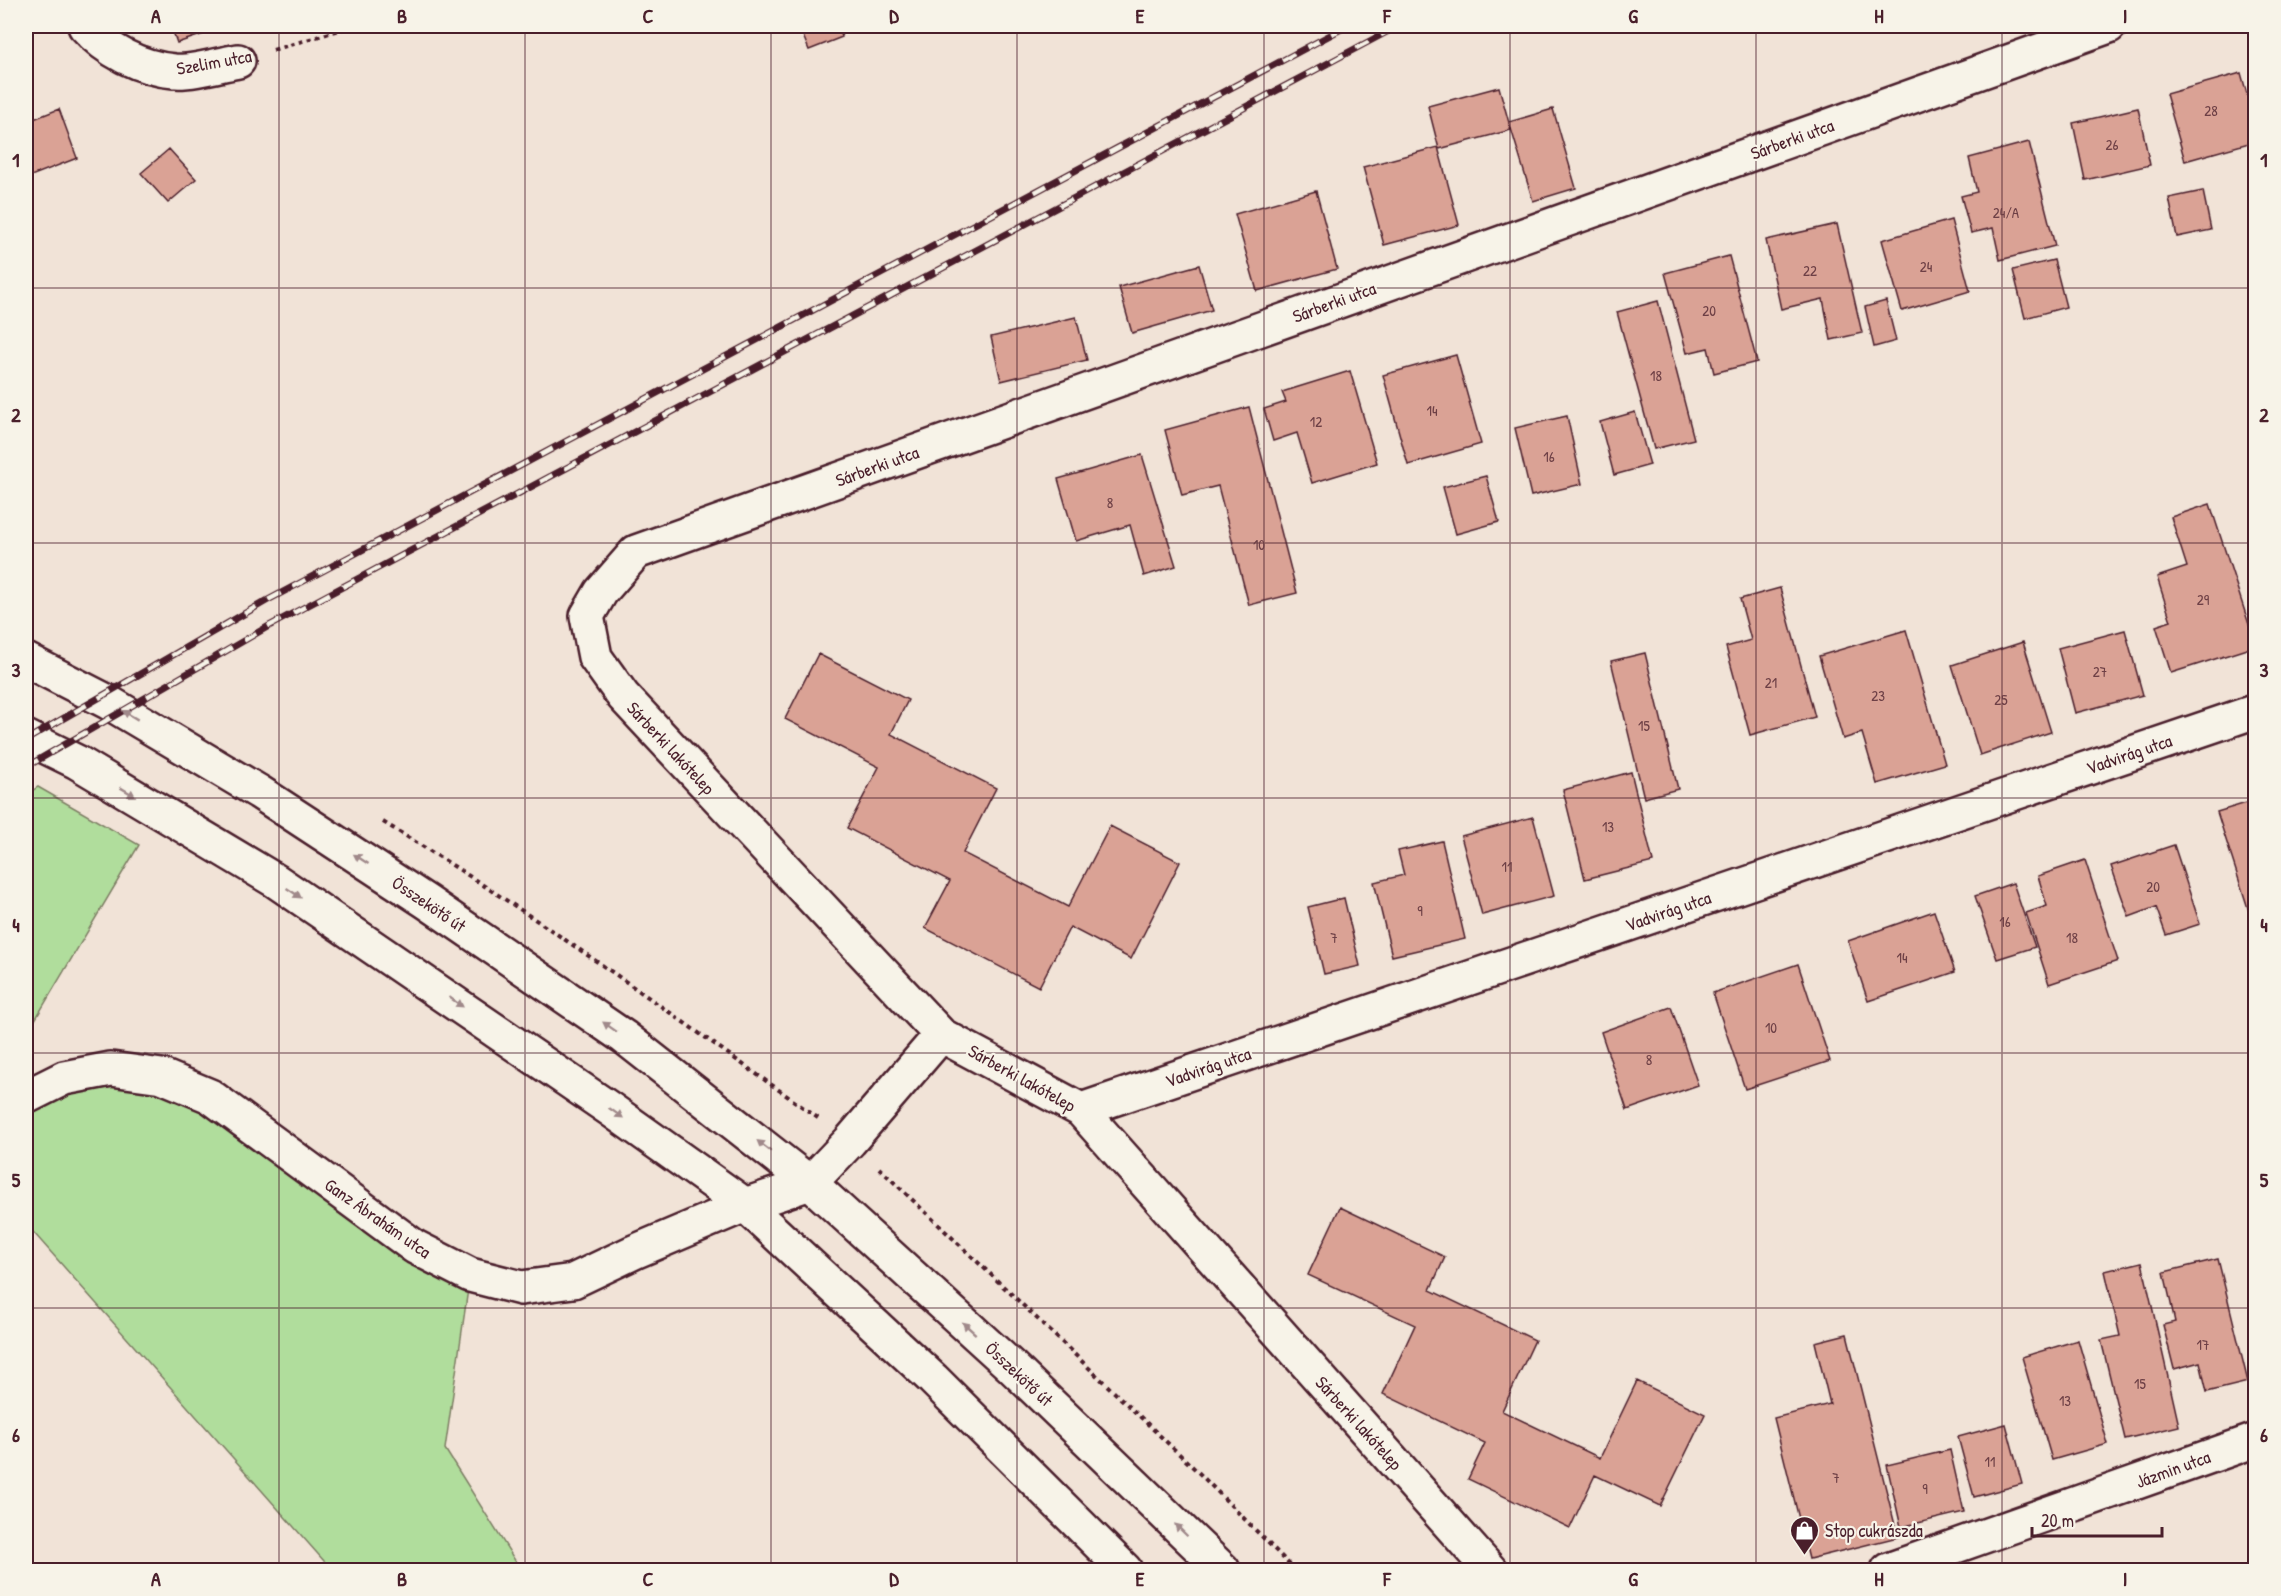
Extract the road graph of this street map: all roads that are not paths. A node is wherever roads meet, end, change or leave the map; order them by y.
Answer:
1 (85, 26) edge
2 (2109, 26) edge
3 (238, 61) road end
4 (587, 616) joint
5 (26, 660) edge
6 (2256, 711) edge
7 (26, 737) edge
8 (941, 1035) junction
9 (26, 1097) edge
10 (1081, 1110) junction
11 (810, 1183) junction
12 (745, 1205) junction
13 (2256, 1440) edge
14 (1125, 1570) edge
15 (1223, 1570) edge
16 (1490, 1570) edge
17 (1888, 1570) edge

1 - 3 street, Szelim utca
2 - 4 street, Sárberki utca
4 - 8 street, Sárberki lakótelep
11 -> 5 street, Összekötő út
6 - 10 street, Vadvirág utca
7 -> 12 street
8 - 10 street, Sárberki lakótelep
8 - 11 street
9 - 12 street, Ganz Ábrahám utca
10 - 16 street, Sárberki lakótelep
11 - 12 street
15 -> 11 street, Összekötő út
12 - 14 street
13 - 17 street, Jázmin utca

